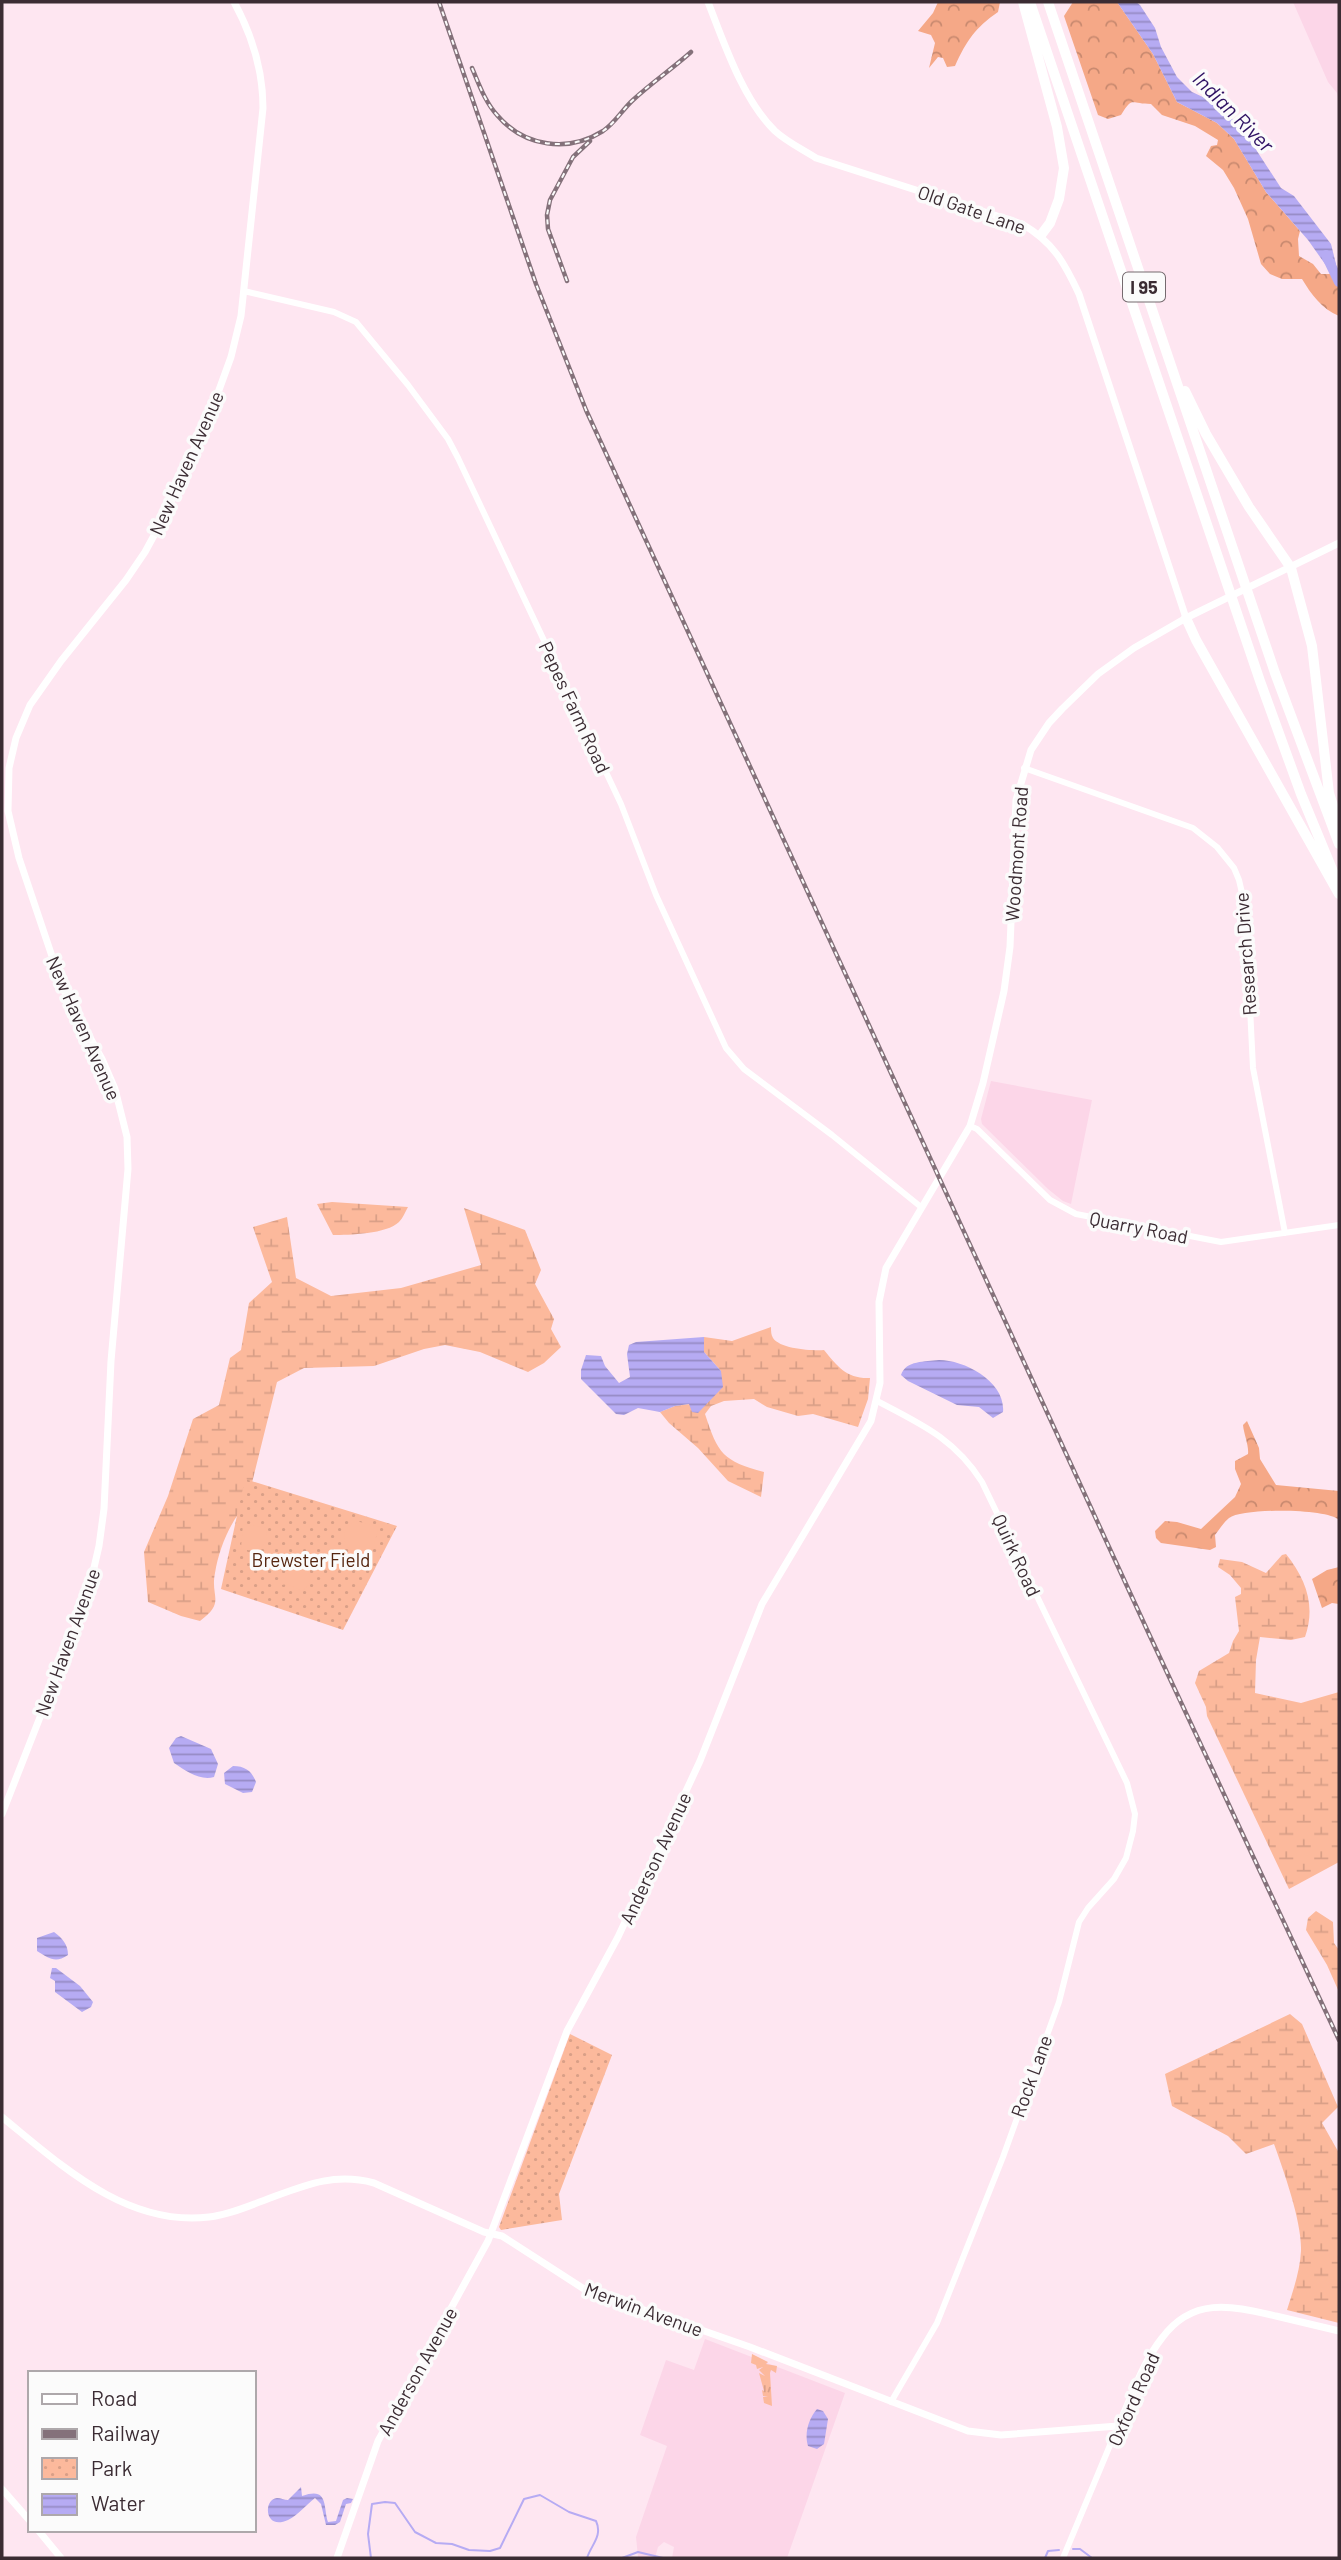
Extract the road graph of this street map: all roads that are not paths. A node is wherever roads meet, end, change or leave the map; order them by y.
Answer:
1 (234, 2) edge
2 (708, 2) edge
3 (1023, 2) edge
4 (1030, 2) edge
5 (1049, 6) edge
6 (1032, 20) junction
7 (1041, 235) junction
8 (244, 291) junction
9 (1146, 292) junction
10 (1339, 543) edge
11 (1290, 568) junction
12 (1186, 618) junction
13 (1024, 768) junction
14 (5, 789) edge
15 (1339, 824) edge
16 (1339, 844) edge
17 (1339, 886) edge
18 (1339, 894) edge
19 (970, 1126) junction
20 (951, 1158) joint
21 (921, 1208) junction
22 (1339, 1225) edge
23 (1285, 1233) junction
24 (877, 1401) junction
25 (1111, 1749) joint
26 (2, 1814) edge
27 (2, 2117) edge
28 (490, 2234) junction
29 (1339, 2331) edge
30 (891, 2402) junction
31 (1118, 2426) junction
32 (2, 2489) edge
33 (28, 2519) edge
34 (40, 2532) edge
35 (61, 2558) edge
36 (337, 2558) edge
37 (1063, 2558) edge

1 - 8 main road, New Haven Avenue
2 - 7 main road, Old Gate Lane
3 - 6 highway
4 - 6 highway, I 95
5 - 9 highway, I 95
6 - 7 highway
6 - 17 highway, I 95
7 - 12 main road, Old Gate Lane
8 - 14 main road, New Haven Avenue
8 - 21 street, Pepes Farm Road
9 - 11 highway
9 - 16 highway, I 95
10 - 11 main road, Woodmont Road
11 - 12 main road, Woodmont Road
11 - 15 highway
12 - 13 main road, Woodmont Road
12 - 18 highway
13 - 19 main road, Woodmont Road
13 - 23 street, Research Drive
14 - 26 main road, New Haven Avenue
19 - 20 main road, Woodmont Road
19 - 23 street, Quarry Road
20 - 21 main road, Anderson Avenue
21 - 24 main road, Anderson Avenue
22 - 23 street, Quarry Road
24 - 25 street, Quirk Road
24 - 28 main road, Anderson Avenue
25 - 30 street, Rock Lane
27 - 28 main road, Merwin Avenue
28 - 30 main road, Merwin Avenue
28 - 36 main road, Anderson Avenue
29 - 31 main road, Oxford Road
30 - 31 main road, Merwin Avenue
31 - 37 street, Oxford Road
32 - 33 main road
34 - 35 main road

